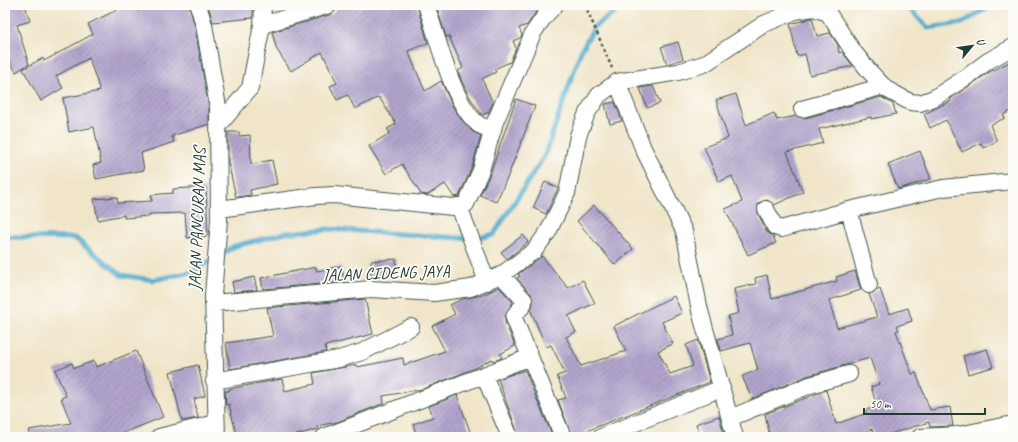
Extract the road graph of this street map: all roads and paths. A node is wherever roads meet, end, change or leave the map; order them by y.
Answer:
1 (198, 5) edge
2 (263, 5) edge
3 (329, 5) edge
4 (426, 5) edge
5 (555, 5) edge
6 (586, 5) edge
7 (262, 25) junction
8 (1013, 47) edge
9 (610, 59) dead end
10 (617, 82) junction
11 (884, 86) junction
12 (802, 109) dead end
13 (219, 126) junction
14 (493, 130) junction
15 (1013, 181) edge
16 (459, 206) junction
17 (219, 209) junction
18 (766, 209) dead end
19 (849, 210) junction
20 (494, 278) junction
21 (869, 285) dead end
22 (213, 299) junction
23 (411, 327) dead end
24 (530, 357) junction
25 (849, 374) dead end
26 (484, 375) junction
27 (214, 380) junction
28 (722, 388) junction
29 (730, 418) junction
30 (1013, 424) edge
31 (216, 430) edge
32 (958, 436) edge
33 (159, 437) edge
34 (324, 437) edge
35 (510, 437) edge
36 (563, 437) edge
37 (601, 437) edge
38 (735, 437) edge
39 (920, 437) edge

1 - 13 street, JALAN PANCURAN MAS
2 - 7 street
3 - 7 street
4 - 14 street
5 - 14 street
6 - 9 path
7 - 13 street
8 - 11 street, JALAN CIDENG JAYA
10 - 11 street, JALAN CIDENG JAYA
10 - 20 street, JALAN CIDENG JAYA
10 - 28 street
11 - 12 street
13 - 17 street, JALAN PANCURAN MAS
14 - 16 street
15 - 19 street
16 - 17 street
16 - 20 street
17 - 22 street, JALAN PANCURAN MAS
18 - 19 street
19 - 21 street
20 - 22 street, JALAN CIDENG JAYA
20 - 24 street
22 - 27 street, JALAN PANCURAN MAS
23 - 27 street
24 - 26 street
24 - 36 street
25 - 29 street
26 - 34 street
26 - 35 street
27 - 31 street, JALAN PANCURAN MAS
28 - 29 street
28 - 37 street
29 - 38 street
30 - 32 street
31 - 33 street
32 - 39 street

